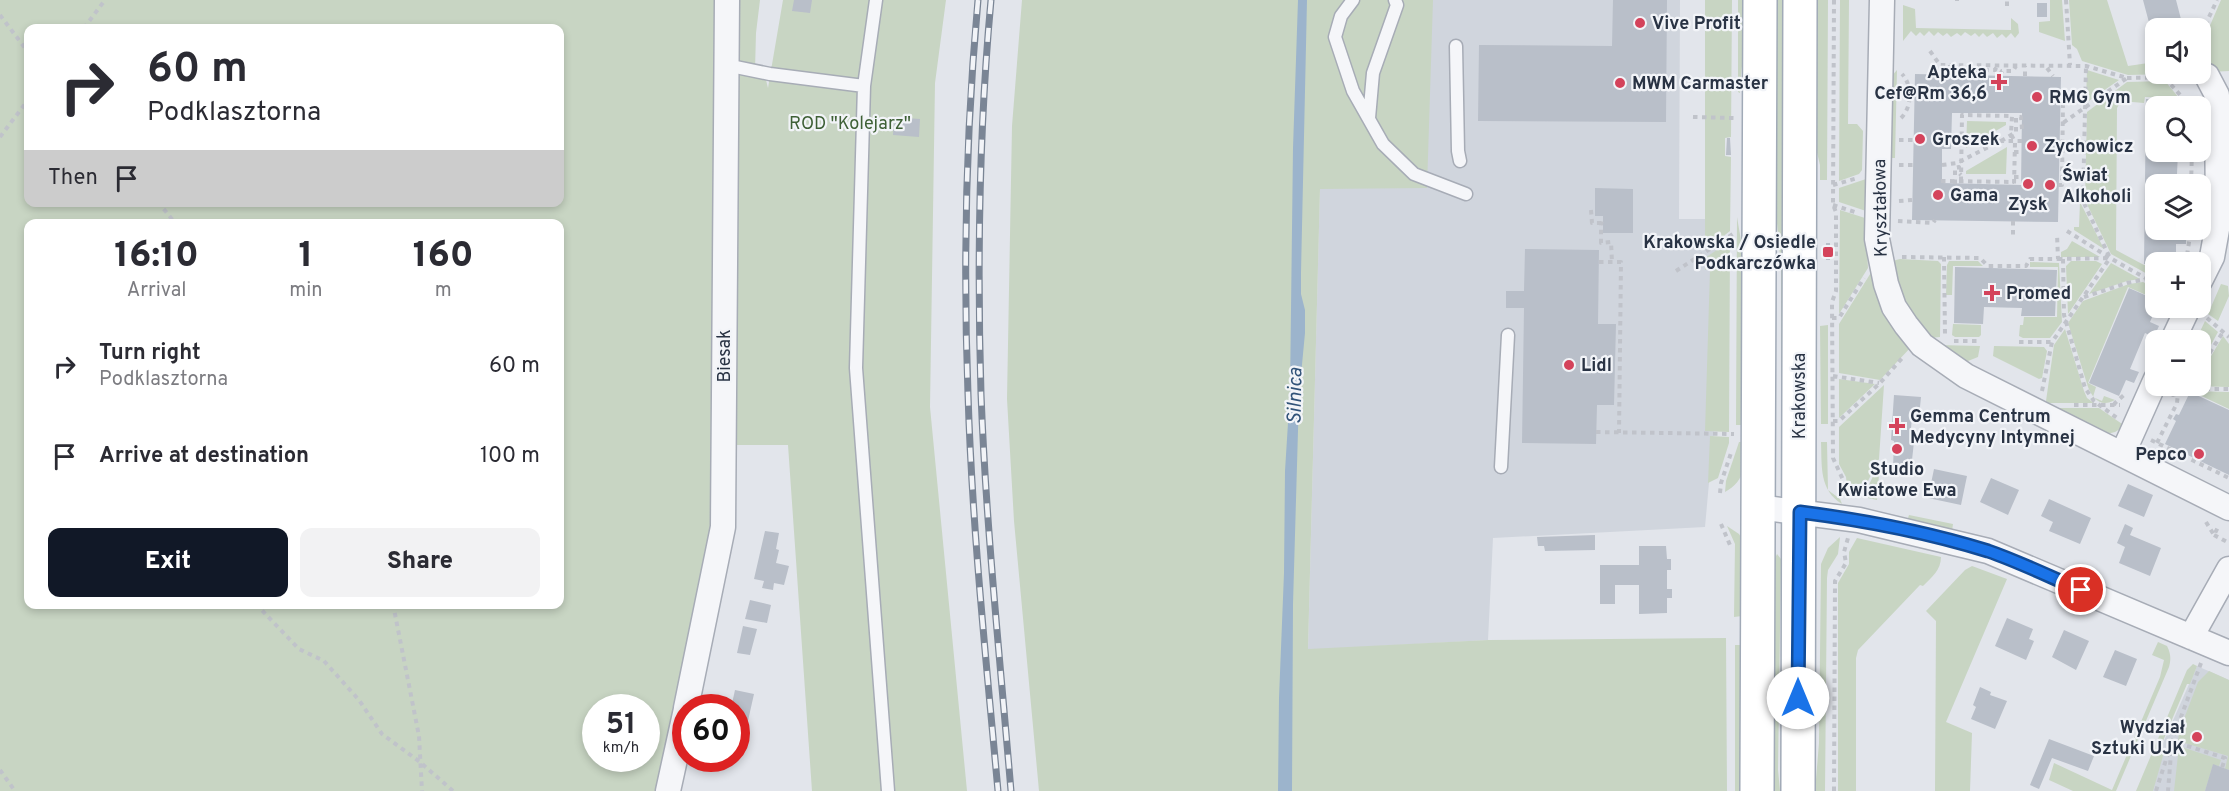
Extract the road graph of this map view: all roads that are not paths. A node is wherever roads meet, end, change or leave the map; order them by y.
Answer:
1 (727, 0) edge
2 (876, 0) edge
3 (1353, 0) edge
4 (1395, 0) edge
5 (1760, 0) edge
6 (1800, 0) edge
7 (1882, 0) edge
8 (1456, 46) dead end
9 (726, 64) junction
10 (2211, 84) edge
11 (864, 86) junction
12 (1369, 119) junction
13 (1460, 161) dead end
14 (1466, 194) dead end
15 (2211, 259) edge
16 (1508, 335) dead end
17 (2148, 396) edge
18 (2123, 453) junction
19 (1502, 467) dead end
20 (1758, 507) junction
21 (2229, 508) edge
22 (1800, 512) junction
23 (2229, 569) edge
24 (2191, 637) junction
25 (2229, 653) edge
26 (689, 694) edge
27 (672, 772) edge
28 (668, 791) edge
29 (888, 791) edge
30 (1757, 791) edge
31 (1798, 791) edge

1 - 9 street, Biesak
2 - 11 lane
3 - 12 lane
4 - 12 lane
5 - 20 main road
6 - 22 main road, Krakowska
7 - 18 street, Kryształowa
8 - 13 lane
9 - 11 lane
9 - 26 street, Biesak
10 - 15 street
11 - 29 lane
12 - 14 lane
16 - 19 lane
17 - 18 street
18 - 21 street, Kryształowa
20 - 22 street
20 - 30 main road
22 - 24 street
22 - 31 main road, Krakowska
23 - 24 street
24 - 25 street
27 - 28 street, Biesak

